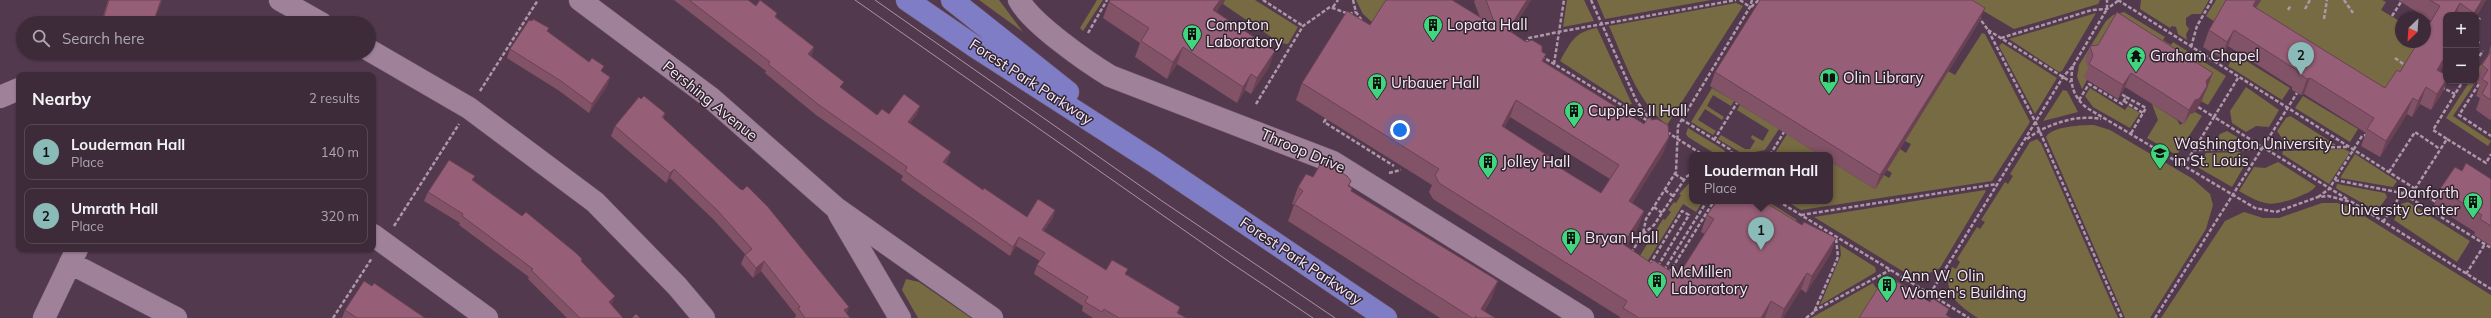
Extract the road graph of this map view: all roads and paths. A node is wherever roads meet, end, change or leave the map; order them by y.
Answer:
1 (280, 0) edge
2 (538, 0) edge
3 (580, 0) edge
4 (907, 0) edge
5 (952, 0) edge
6 (1019, 0) edge
7 (1107, 0) edge
8 (1263, 0) edge
9 (1338, 0) edge
10 (1353, 0) edge
11 (1564, 0) edge
12 (1591, 0) edge
13 (1736, 0) edge
14 (1740, 0) edge
15 (1752, 0) edge
16 (1759, 0) edge
17 (2107, 0) edge
18 (2119, 0) edge
19 (2212, 0) edge
20 (2310, 0) edge
21 (2327, 0) edge
22 (2344, 0) edge
23 (1718, 1) edge
24 (2401, 2) dead end
25 (2291, 5) dead end
26 (1333, 7) junction
27 (1750, 7) junction
28 (2107, 9) junction
29 (2305, 9) dead end
30 (2288, 10) dead end
31 (1356, 12) junction
32 (2353, 13) dead end
33 (1975, 14) edge
34 (309, 16) edge
35 (2392, 16) dead end
36 (2324, 19) dead end
37 (1602, 24) junction
38 (1368, 25) edge
39 (1303, 26) junction
40 (1988, 30) junction
41 (1558, 32) junction
42 (1088, 33) dead end
43 (2001, 38) junction
44 (1519, 42) edge
45 (1525, 46) junction
46 (2191, 47) junction
47 (1530, 49) edge
48 (2482, 51) dead end
49 (1536, 53) edge
50 (376, 54) edge
51 (2479, 56) edge
52 (2395, 58) dead end
53 (1554, 64) junction
54 (2073, 66) junction
55 (2407, 67) edge
56 (2063, 77) junction
57 (2238, 78) junction
58 (2071, 82) junction
59 (2462, 84) edge
60 (2479, 84) dead end
61 (2438, 86) edge
62 (16, 90) edge
63 (2297, 93) dead end
64 (2121, 94) edge
65 (2455, 94) junction
66 (0, 97) edge
67 (2126, 97) junction
68 (1612, 99) junction
69 (2078, 100) junction
70 (2123, 100) junction
71 (1737, 103) dead end
72 (1256, 104) dead end
73 (1608, 104) edge
74 (2198, 107) edge
75 (469, 108) junction
76 (2287, 108) junction
77 (2143, 113) junction
78 (2214, 117) junction
79 (1326, 119) dead end
80 (1644, 119) junction
81 (1681, 119) junction
82 (2104, 119) junction
83 (2036, 123) junction
84 (1640, 124) edge
85 (1664, 130) edge
86 (2039, 131) junction
87 (1784, 132) dead end
88 (2130, 135) junction
89 (2366, 135) edge
90 (2491, 136) edge
91 (1676, 138) junction
92 (2446, 138) junction
93 (2176, 139) dead end
94 (1714, 140) junction
95 (2026, 140) junction
96 (2196, 145) junction
97 (2348, 147) junction
98 (2262, 148) junction
99 (2440, 149) junction
100 (2193, 150) junction
101 (2353, 150) junction
102 (1699, 152) edge
103 (1731, 152) edge
104 (1772, 152) edge
105 (2491, 154) edge
106 (1543, 156) edge
107 (1156, 163) junction
108 (1394, 166) dead end
109 (2184, 166) junction
110 (1562, 170) edge
111 (2389, 172) junction
112 (1675, 174) junction
113 (1689, 176) edge
114 (1684, 180) junction
115 (2335, 180) junction
116 (1997, 184) junction
117 (2329, 189) junction
118 (2415, 189) junction
119 (1665, 190) junction
120 (2402, 193) junction
121 (2232, 195) junction
122 (1673, 196) junction
123 (2318, 197) junction
124 (2352, 202) junction
125 (2436, 202) dead end
126 (1705, 204) edge
127 (1712, 204) edge
128 (1785, 204) edge
129 (836, 208) junction
130 (1654, 208) junction
131 (1708, 211) junction
132 (1662, 213) junction
133 (1712, 214) edge
134 (1801, 215) junction
135 (2383, 222) junction
136 (1816, 224) junction
137 (1813, 229) edge
138 (1643, 234) junction
139 (1836, 237) junction
140 (378, 238) edge
141 (2486, 243) junction
142 (2491, 248) edge
143 (370, 252) edge
144 (73, 256) edge
145 (1628, 259) edge
146 (1646, 270) edge
147 (1655, 270) edge
148 (1890, 270) junction
149 (2466, 274) junction
150 (1662, 275) edge
151 (1667, 277) edge
152 (2491, 289) edge
153 (1930, 294) junction
154 (1946, 304) junction
155 (1943, 309) edge
156 (1814, 312) junction
157 (44, 318) edge
158 (176, 318) edge
159 (333, 318) edge
160 (487, 318) edge
161 (704, 318) edge
162 (900, 318) edge
163 (992, 318) edge
164 (1386, 318) edge
165 (1583, 318) edge
166 (1806, 318) edge
167 (1968, 318) edge
168 (2122, 318) edge
169 (2155, 318) edge

1 - 34 street
2 - 75 path
3 - 129 street, Pershing Avenue
4 - 107 main road, Forest Park Parkway
5 - 107 main road, Forest Park Parkway
6 - 165 street, Throop Drive
7 - 42 path
8 - 39 path
9 - 26 path
10 - 31 path
11 - 41 path
12 - 37 path
13 - 23 path
14 - 27 path
15 - 27 path
16 - 27 path
17 - 28 path
18 - 28 path
18 - 46 path
19 - 46 path
20 - 29 path
21 - 36 path
22 - 32 path
23 - 37 path
24 - 35 path
25 - 30 path
26 - 31 path
26 - 39 path
27 - 81 path
28 - 43 path
28 - 54 path
31 - 38 path
33 - 40 path
37 - 41 path
37 - 80 path
39 - 72 path
40 - 43 path
40 - 83 path
41 - 45 path
41 - 53 path
43 - 56 path
44 - 45 path
45 - 47 path
46 - 57 path
48 - 51 path
49 - 53 path
50 - 75 street
52 - 55 path
53 - 68 path
54 - 56 path
54 - 58 path
56 - 58 path
56 - 83 path
57 - 76 path
57 - 78 path
58 - 69 path
59 - 65 path
60 - 90 path
61 - 65 path
62 - 66 street
63 - 76 path
64 - 67 path
65 - 92 path
67 - 70 path
67 - 77 path
68 - 73 path
68 - 80 path
69 - 70 path
69 - 82 path
70 - 77 path
71 - 94 path
74 - 78 path
75 - 140 path
75 - 161 street
76 - 97 path
76 - 98 path
77 - 88 path
78 - 96 path
78 - 98 path
79 - 108 path
80 - 84 path
81 - 91 path
81 - 94 path
82 - 86 path
82 - 88 path
83 - 86 path
83 - 95 path
85 - 91 path
86 - 95 path
86 - 168 path
87 - 104 path
88 - 109 path
89 - 101 path
91 - 102 path
91 - 112 path
92 - 99 path
92 - 105 path
93 - 96 path
94 - 103 path
95 - 116 path
96 - 100 path
97 - 98 path
97 - 101 path
98 - 100 path
98 - 117 path
98 - 121 path
99 - 111 path
99 - 118 path
100 - 109 path
101 - 111 path
101 - 115 path
106 - 110 path
107 - 164 main road, Forest Park Parkway
109 - 121 path
111 - 118 path
112 - 114 path
112 - 119 path
113 - 114 path
114 - 122 path
115 - 117 path
115 - 120 path
116 - 134 path
116 - 153 path
117 - 123 path
117 - 124 path
118 - 120 path
118 - 125 path
119 - 122 path
119 - 130 path
120 - 135 path
120 - 141 path
121 - 123 path
121 - 169 path
122 - 132 path
123 - 124 path
124 - 135 path
126 - 150 path
127 - 131 path
128 - 134 path
129 - 162 street, Pershing Avenue
129 - 163 street, Pershing Avenue
130 - 132 path
130 - 138 path
131 - 133 path
131 - 151 path
132 - 138 path
134 - 136 path
135 - 149 path
136 - 137 path
136 - 139 path
138 - 145 path
139 - 148 path
139 - 156 path
140 - 160 street
141 - 142 path
141 - 149 path
143 - 159 path
144 - 157 street
144 - 158 street
146 - 147 path
148 - 153 path
148 - 156 path
149 - 152 path
153 - 154 path
154 - 155 path
154 - 167 path
156 - 166 path

